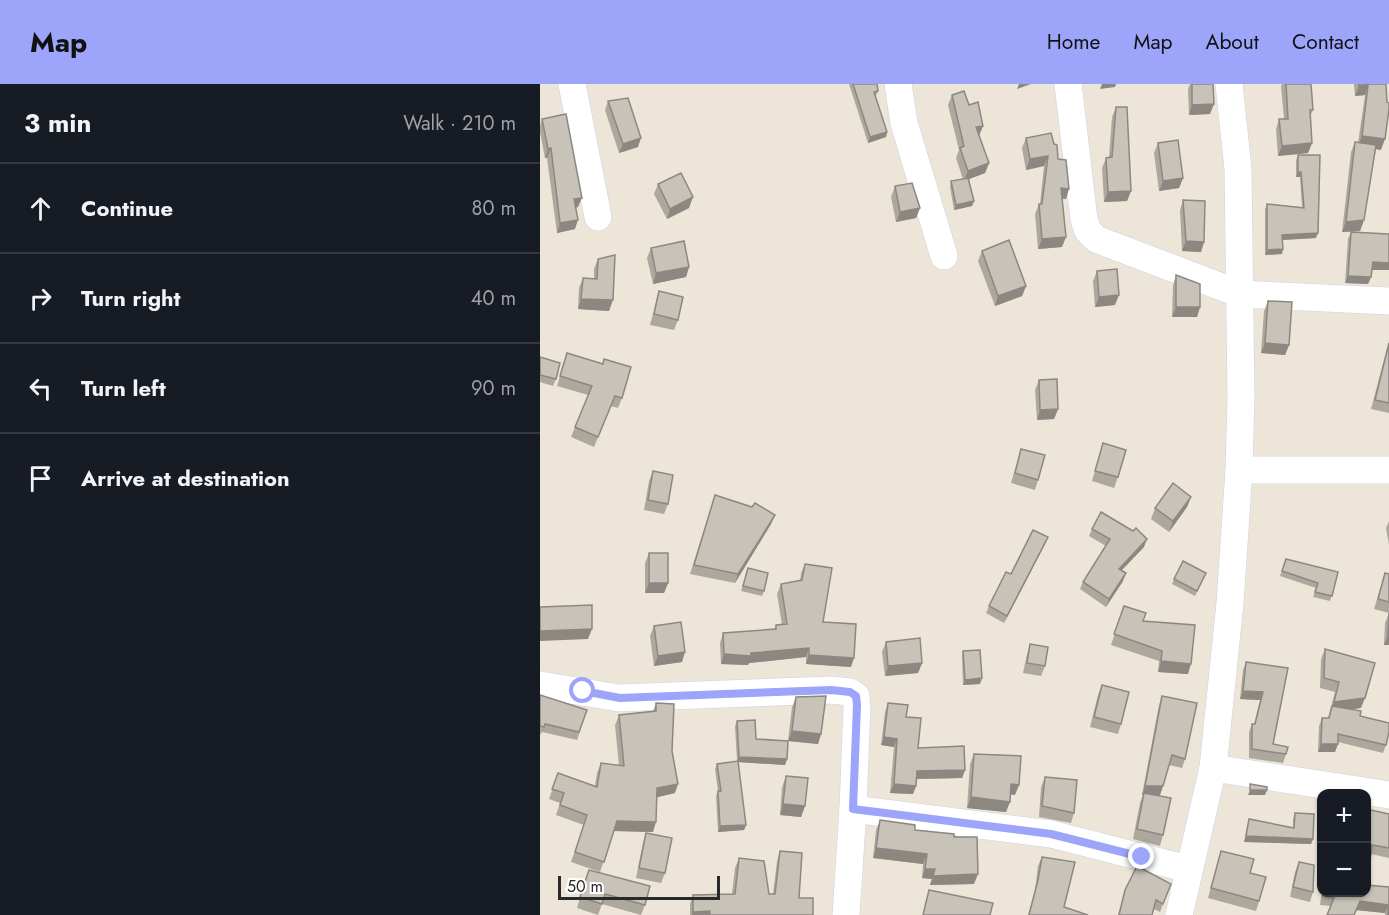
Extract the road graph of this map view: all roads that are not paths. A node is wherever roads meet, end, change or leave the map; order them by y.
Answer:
1 (572, 84) edge
2 (898, 84) edge
3 (1068, 84) edge
4 (1229, 84) edge
5 (598, 217) dead end
6 (944, 256) dead end
7 (1240, 294) junction
8 (1389, 301) edge
9 (1239, 470) junction
10 (1389, 470) edge
11 (540, 685) edge
12 (1213, 768) junction
13 (1389, 795) edge
14 (853, 809) junction
15 (1188, 869) junction
16 (846, 915) edge
17 (1179, 915) edge

1 - 5 street
2 - 6 street
3 - 7 street
4 - 7 street
7 - 8 street
7 - 9 street
9 - 10 street
9 - 12 street
11 - 14 street
12 - 13 street
12 - 15 street
14 - 15 street
14 - 16 street
15 - 17 street

